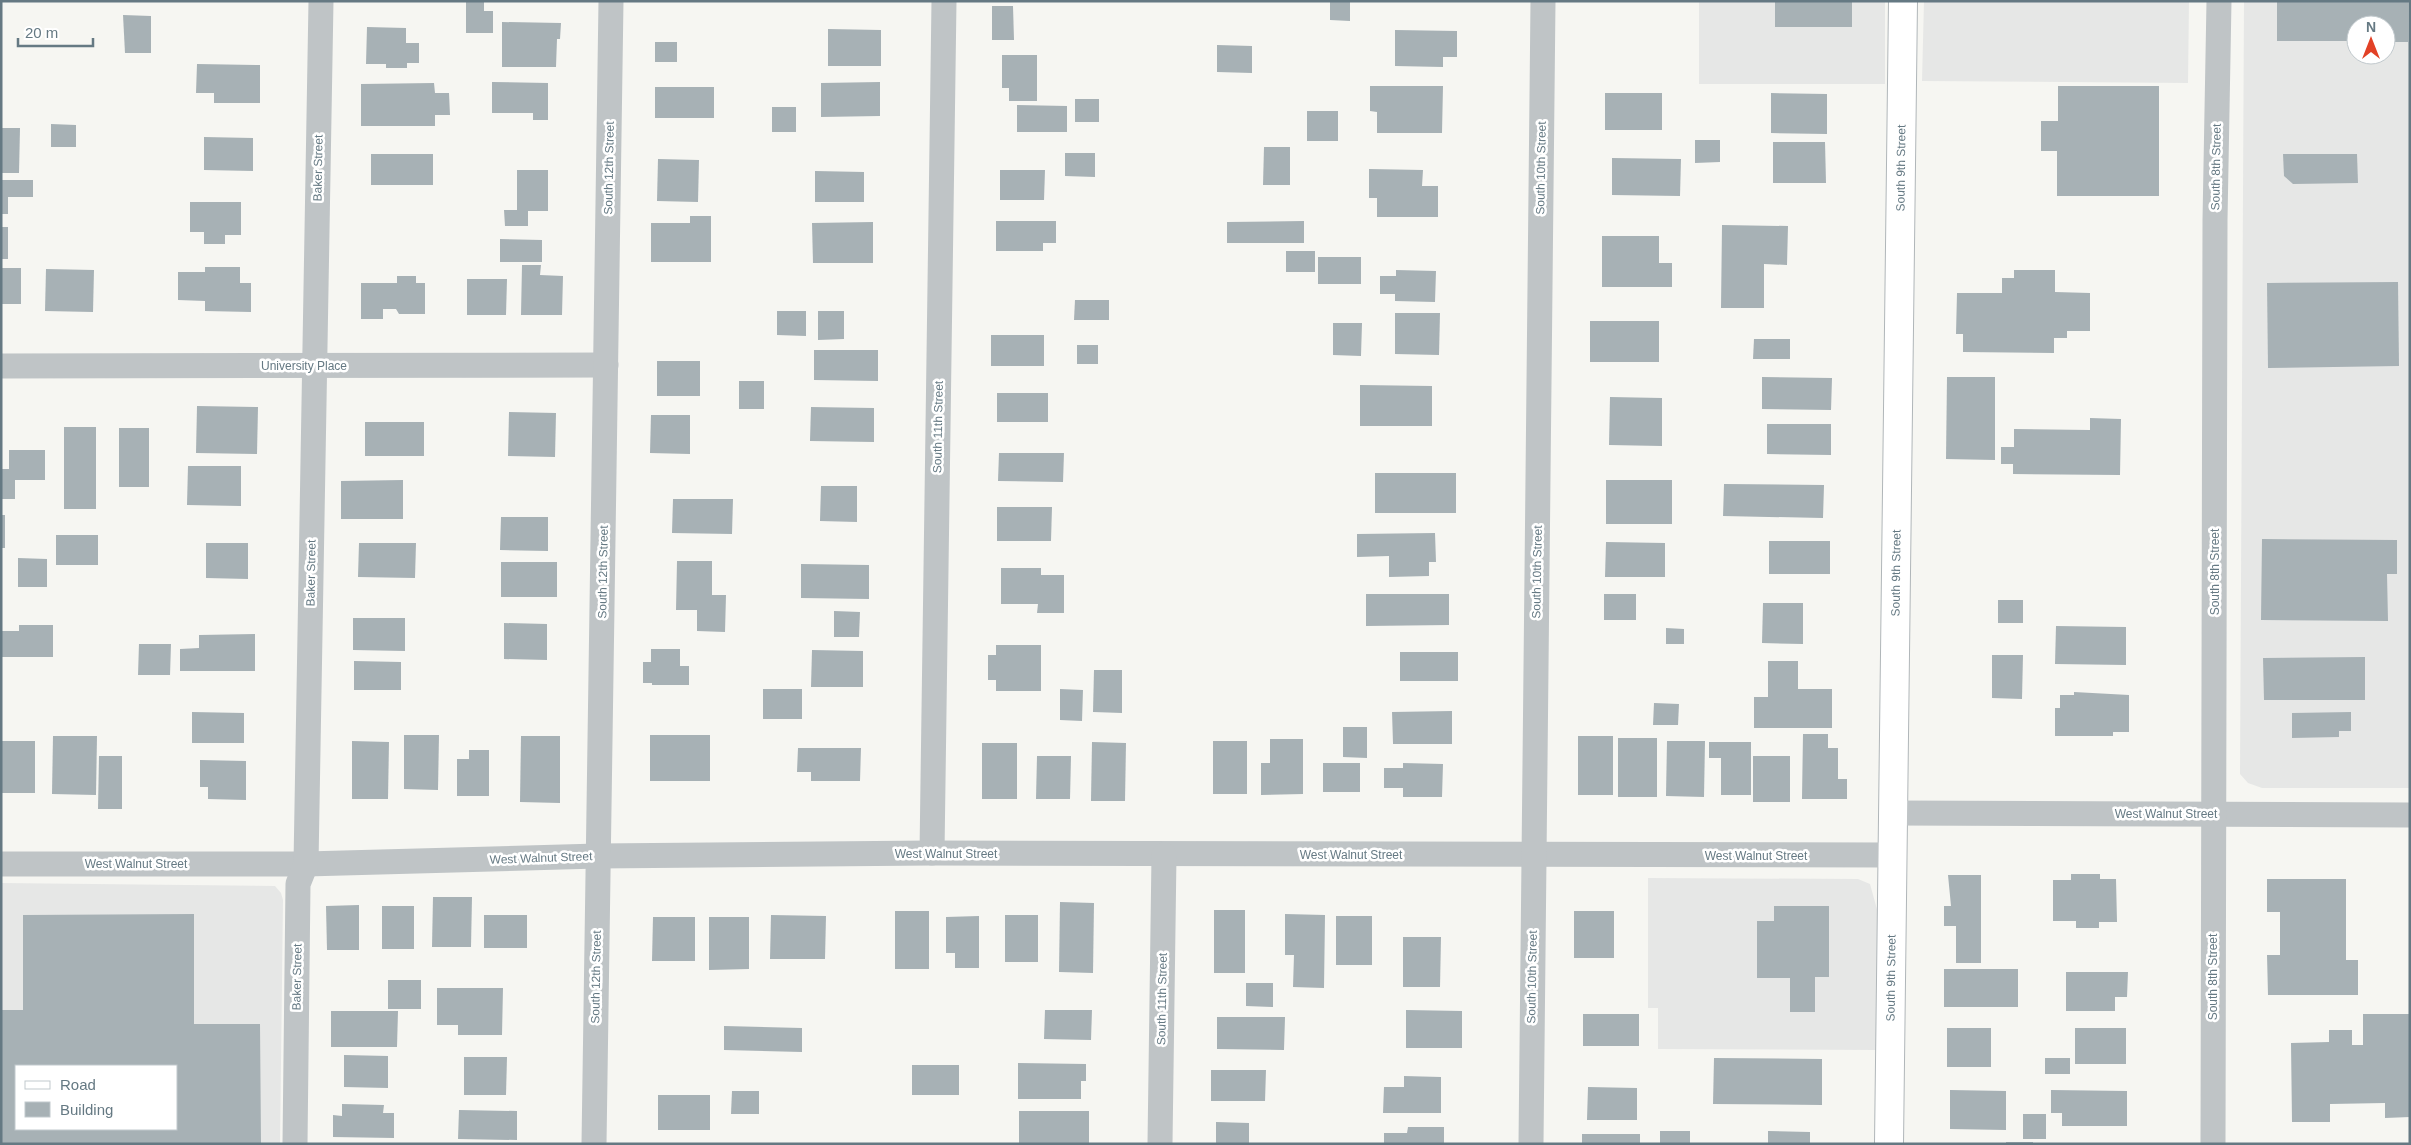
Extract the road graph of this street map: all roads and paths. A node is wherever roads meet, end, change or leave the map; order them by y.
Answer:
1 (321, 1) edge
2 (611, 1) edge
3 (944, 1) edge
4 (1543, 1) edge
5 (1903, 1) edge
6 (2219, 1) edge
7 (606, 365) junction
8 (1, 366) edge
9 (315, 366) junction
10 (1892, 813) junction
11 (2214, 814) junction
12 (2410, 815) edge
13 (932, 853) junction
14 (1164, 854) junction
15 (1891, 855) junction
16 (598, 856) junction
17 (1534, 856) junction
18 (1, 864) edge
19 (306, 864) junction
20 (295, 1144) edge
21 (594, 1144) edge
22 (1160, 1144) edge
23 (1531, 1144) edge
24 (1889, 1144) edge
25 (2213, 1144) edge

1 - 9 street, Baker Street
2 - 7 street, South 12th Street
3 - 13 street, South 11th Street
4 - 17 street, South 10th Street
5 - 10 main road, South 9th Street
6 - 11 street, South 8th Street
7 - 9 street, University Place
7 - 16 street, South 12th Street
8 - 9 street, University Place
9 - 19 street, Baker Street
10 - 11 street, West Walnut Street
10 - 15 main road, South 9th Street
11 - 12 street, West Walnut Street
11 - 25 street, South 8th Street
13 - 14 street, West Walnut Street
13 - 16 street, West Walnut Street
14 - 17 street, West Walnut Street
14 - 22 street, South 11th Street
15 - 17 street, West Walnut Street
15 - 24 main road, South 9th Street
16 - 19 street, West Walnut Street
16 - 21 street, South 12th Street
17 - 23 street, South 10th Street
18 - 19 street, West Walnut Street
19 - 20 street, Baker Street

